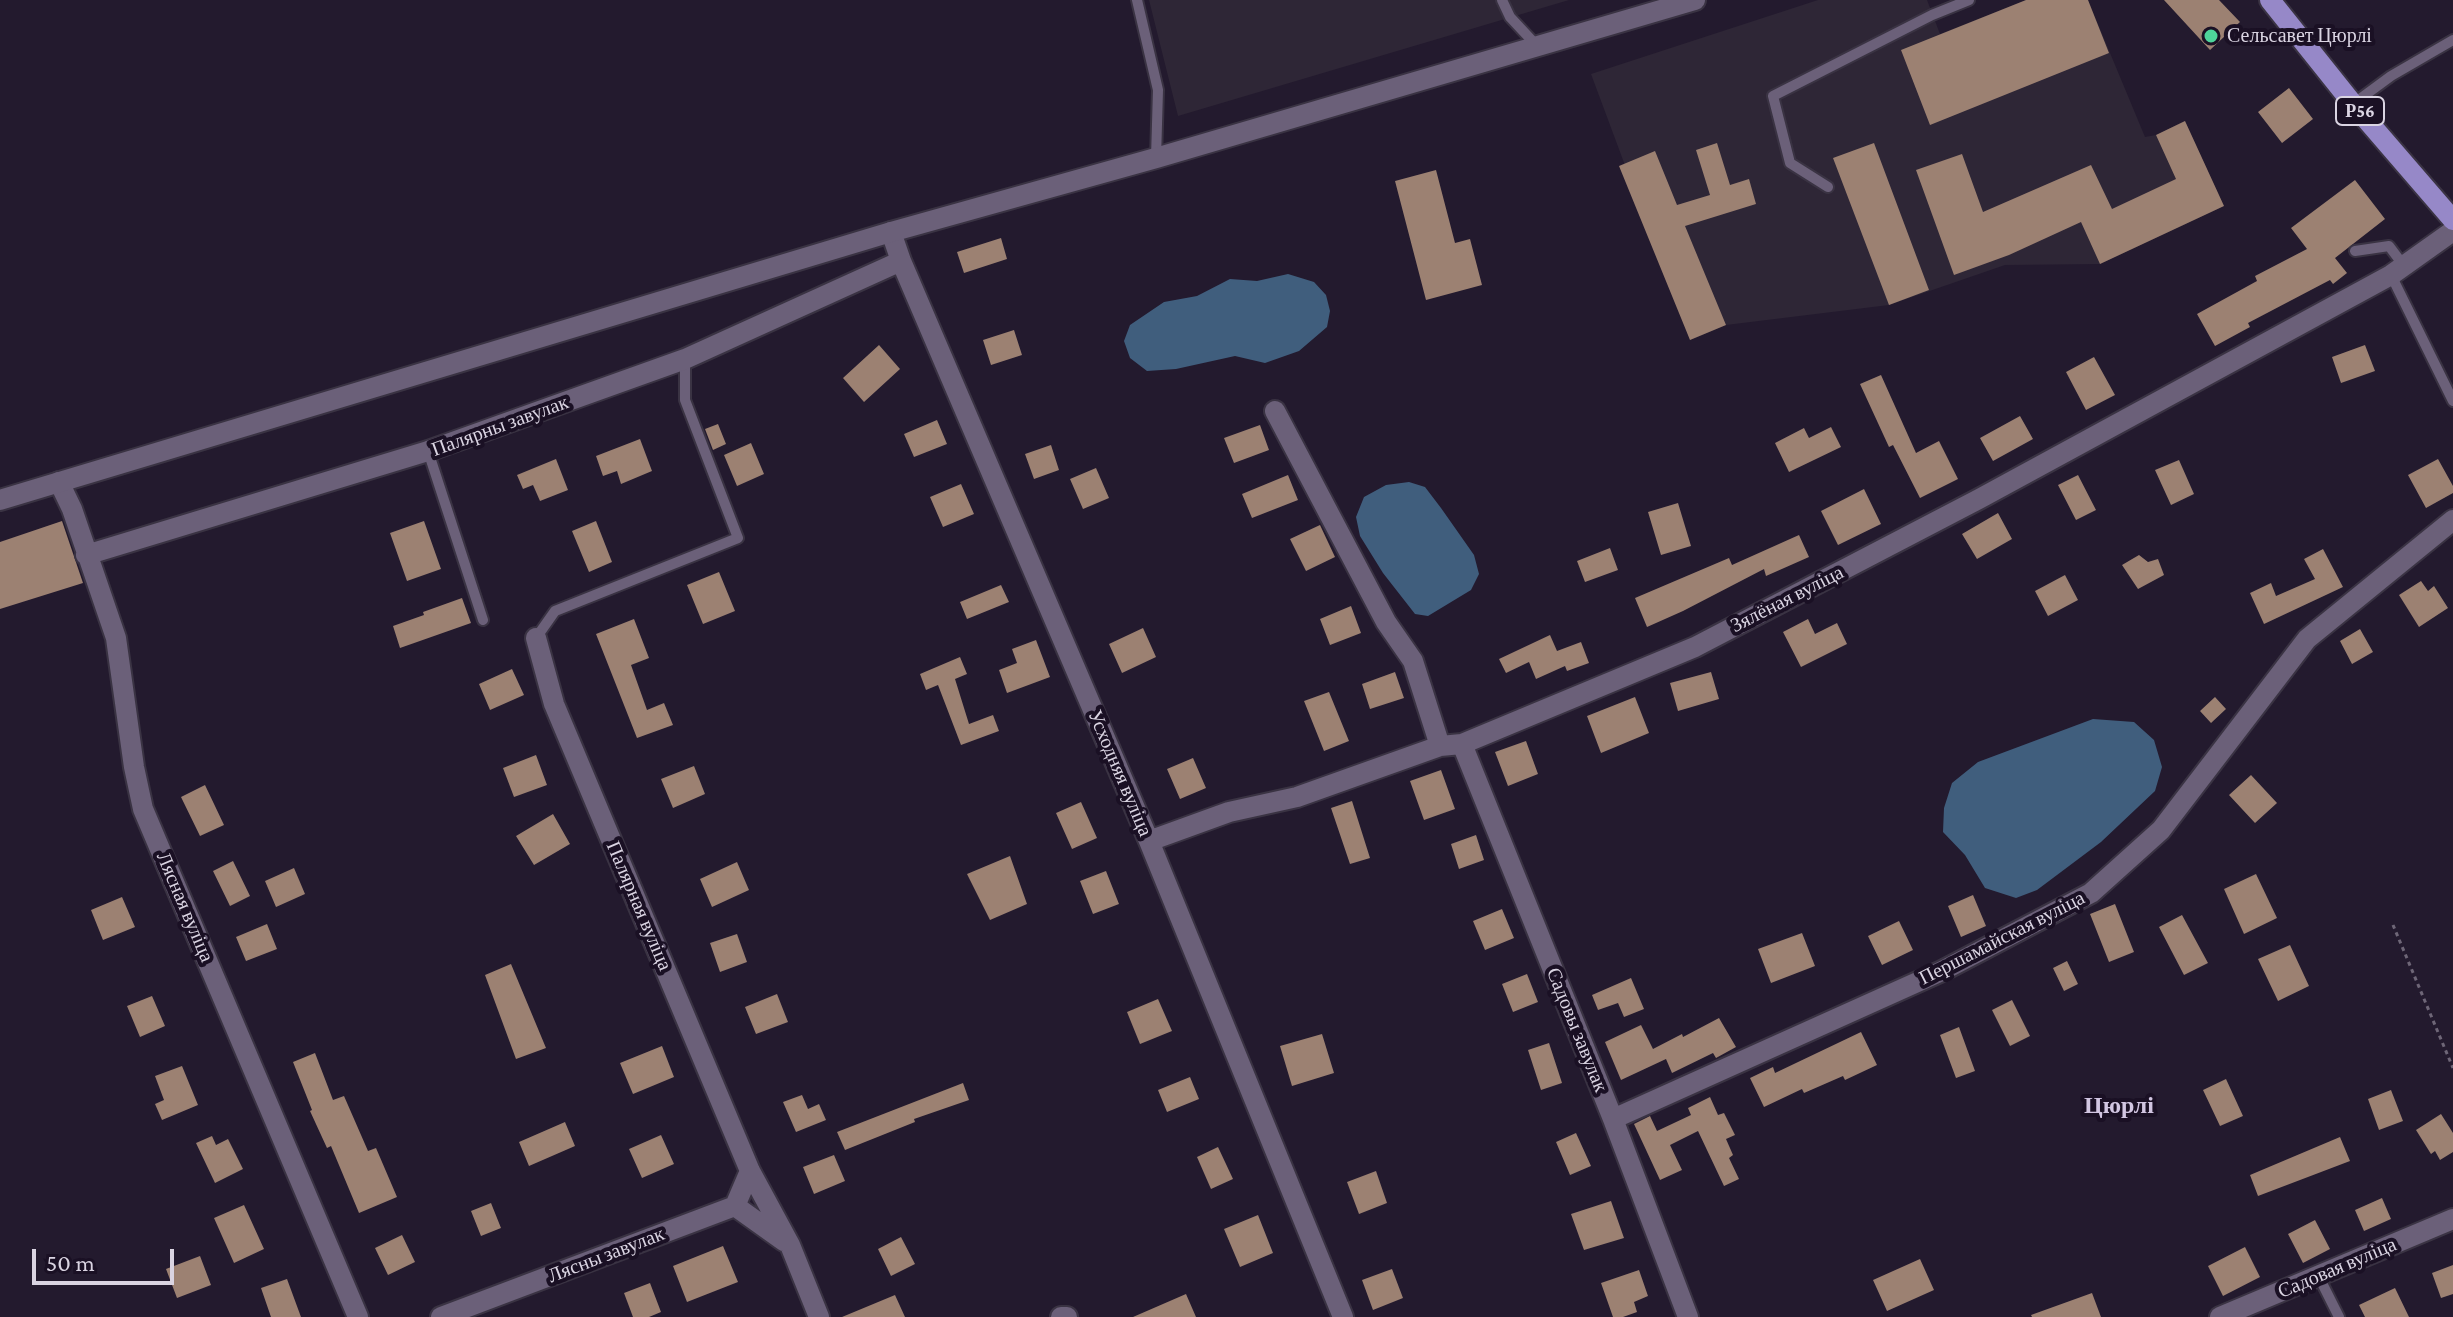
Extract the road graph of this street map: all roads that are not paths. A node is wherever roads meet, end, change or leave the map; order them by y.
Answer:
1 (1137, 0) edge
2 (1502, 0) edge
3 (1695, 0) edge
4 (1969, 0) edge
5 (2270, 0) edge
6 (2453, 40) edge
7 (1537, 46) junction
8 (2353, 104) junction
9 (1156, 158) junction
10 (1828, 187) dead end
11 (2453, 220) edge
12 (2453, 231) edge
13 (891, 232) junction
14 (2355, 251) dead end
15 (901, 261) junction
16 (2398, 270) junction
17 (685, 359) junction
18 (2453, 401) edge
19 (1275, 411) dead end
20 (428, 451) junction
21 (59, 482) junction
22 (0, 500) edge
23 (2453, 520) edge
24 (86, 555) junction
25 (483, 620) dead end
26 (536, 638) joint
27 (1462, 744) junction
28 (1440, 746) junction
29 (1149, 841) junction
30 (1613, 1119) junction
31 (750, 1171) junction
32 (735, 1206) junction
33 (2453, 1219) edge
34 (790, 1245) junction
35 (2319, 1277) junction
36 (358, 1317) edge
37 (441, 1317) edge
38 (819, 1317) edge
39 (1061, 1317) edge
40 (1067, 1317) edge
41 (1343, 1317) edge
42 (1688, 1317) edge
43 (2220, 1317) edge
44 (2339, 1317) edge

1 - 9 lane
2 - 7 lane
3 - 7 street
4 - 10 lane
5 - 8 main road, Р56
6 - 8 lane
7 - 9 street
8 - 11 main road, Р56
9 - 13 street
12 - 16 street, Зялёная вуліца
13 - 15 street, Усходняя вуліца
13 - 21 street
14 - 16 lane
15 - 17 street, Палярны завулак
15 - 29 street, Усходняя вуліца
16 - 18 lane
16 - 27 street, Зялёная вуліца
17 - 20 street, Палярны завулак
17 - 26 lane
19 - 28 street
20 - 24 street, Палярны завулак
20 - 25 lane
21 - 22 street
21 - 24 street, Лясная вуліца
23 - 30 street, Першамайская вуліца
24 - 36 street, Лясная вуліца
26 - 31 street, Палярная вуліца
27 - 28 street, Зялёная вуліца
27 - 30 street, Садовы завулак
28 - 29 street, Зялёная вуліца
29 - 41 street, Усходняя вуліца
30 - 42 street, Садовы завулак
31 - 32 street
31 - 34 street
32 - 34 street
32 - 37 street, Лясны завулак
33 - 35 street, Садовая вуліца
34 - 38 street
35 - 43 street, Садовая вуліца
35 - 44 lane
39 - 40 street

